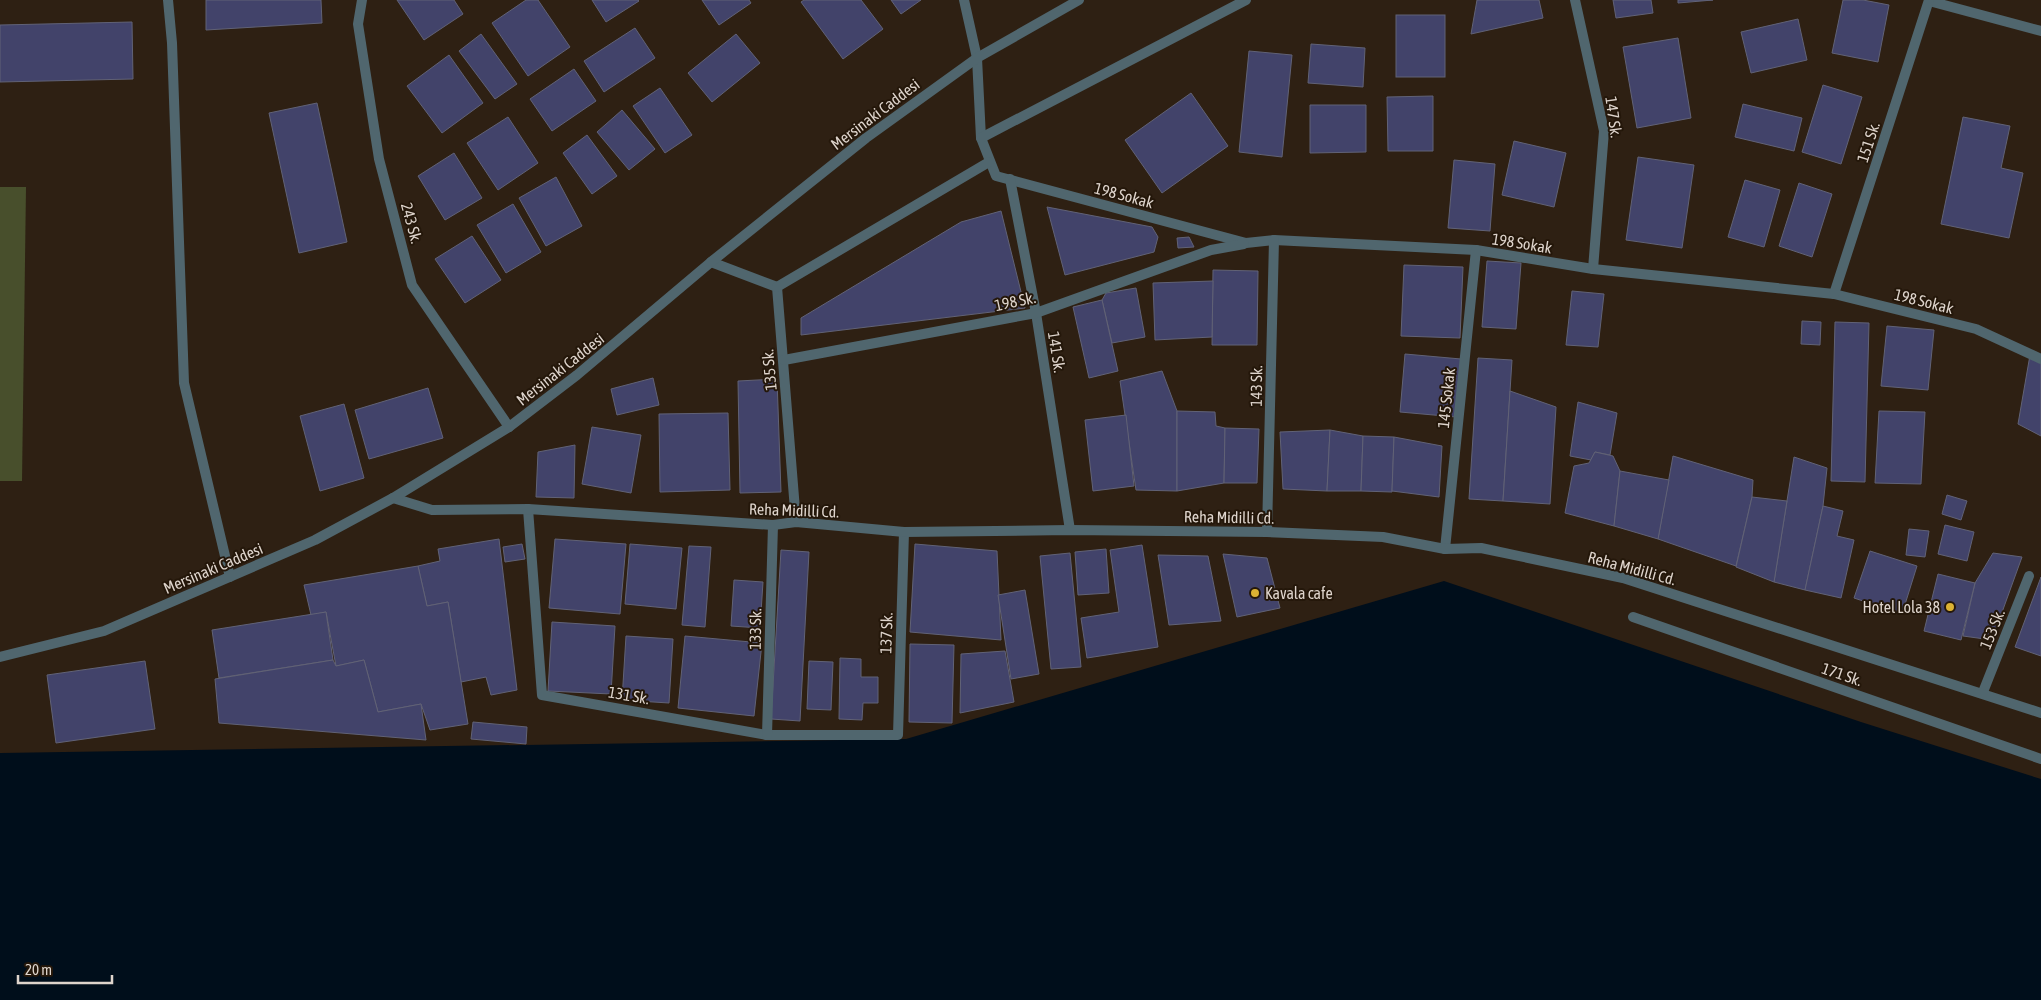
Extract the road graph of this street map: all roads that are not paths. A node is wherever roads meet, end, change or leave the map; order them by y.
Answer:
1 (168, 0) edge
2 (362, 0) edge
3 (964, 0) edge
4 (1079, 0) edge
5 (1246, 0) edge
6 (1575, 0) edge
7 (1929, 1) edge
8 (2041, 30) edge
9 (977, 58) junction
10 (981, 138) junction
11 (990, 162) junction
12 (1010, 179) junction
13 (1274, 240) junction
14 (1246, 243) junction
15 (1476, 250) junction
16 (711, 262) junction
17 (1593, 269) junction
18 (776, 287) junction
19 (1834, 294) junction
20 (1036, 314) junction
21 (2041, 359) edge
22 (784, 360) junction
23 (510, 427) junction
24 (393, 498) junction
25 (528, 508) junction
26 (796, 522) junction
27 (772, 525) junction
28 (1070, 530) junction
29 (904, 532) junction
30 (1267, 532) junction
31 (1445, 549) junction
32 (2030, 576) dead end
33 (230, 577) junction
34 (1633, 617) dead end
35 (0, 657) edge
36 (1983, 692) junction
37 (2041, 712) edge
38 (767, 734) junction
39 (898, 736) joint
40 (2041, 759) edge

1 - 33 street
2 - 23 street, 243 Sk.
3 - 9 street
4 - 9 street, Mersinaki Caddesi
5 - 10 street
6 - 17 street, 147 Sk.
7 - 8 street
7 - 19 street, 151 Sk.
9 - 10 street
9 - 16 street, Mersinaki Caddesi
10 - 11 street
11 - 12 street, 198 Sokak
11 - 18 street
12 - 14 street, 198 Sokak
12 - 20 street, 141 Sk.
13 - 14 street, 198 Sokak
13 - 15 street, 198 Sokak
13 - 30 street, 143 Sk.
14 - 20 street, 198 Sk.
15 - 17 street, 198 Sokak
15 - 31 street, 145 Sokak
16 - 18 street
16 - 23 street, Mersinaki Caddesi
17 - 19 street, 198 Sokak
18 - 22 street, 135 Sk.
19 - 21 street, 198 Sokak
20 - 22 street, 198 Sk.
20 - 28 street, 141 Sk.
22 - 26 street, 135 Sk.
23 - 24 street, Mersinaki Caddesi
24 - 25 street, Reha Midilli Cd.
24 - 33 street, Mersinaki Caddesi
25 - 27 street, Reha Midilli Cd.
25 - 38 street, 131 Sk.
26 - 27 street, Reha Midilli Cd.
26 - 29 street, Reha Midilli Cd.
27 - 38 street, 133 Sk.
28 - 29 street, Reha Midilli Cd.
28 - 30 street, Reha Midilli Cd.
29 - 39 street, 137 Sk.
30 - 31 street, Reha Midilli Cd.
31 - 36 street, Reha Midilli Cd.
32 - 36 street, 153 Sk.
33 - 35 street, Mersinaki Caddesi
34 - 40 street, 171 Sk.
36 - 37 street, Reha Midilli Cd.
38 - 39 street, 131 Sk.

